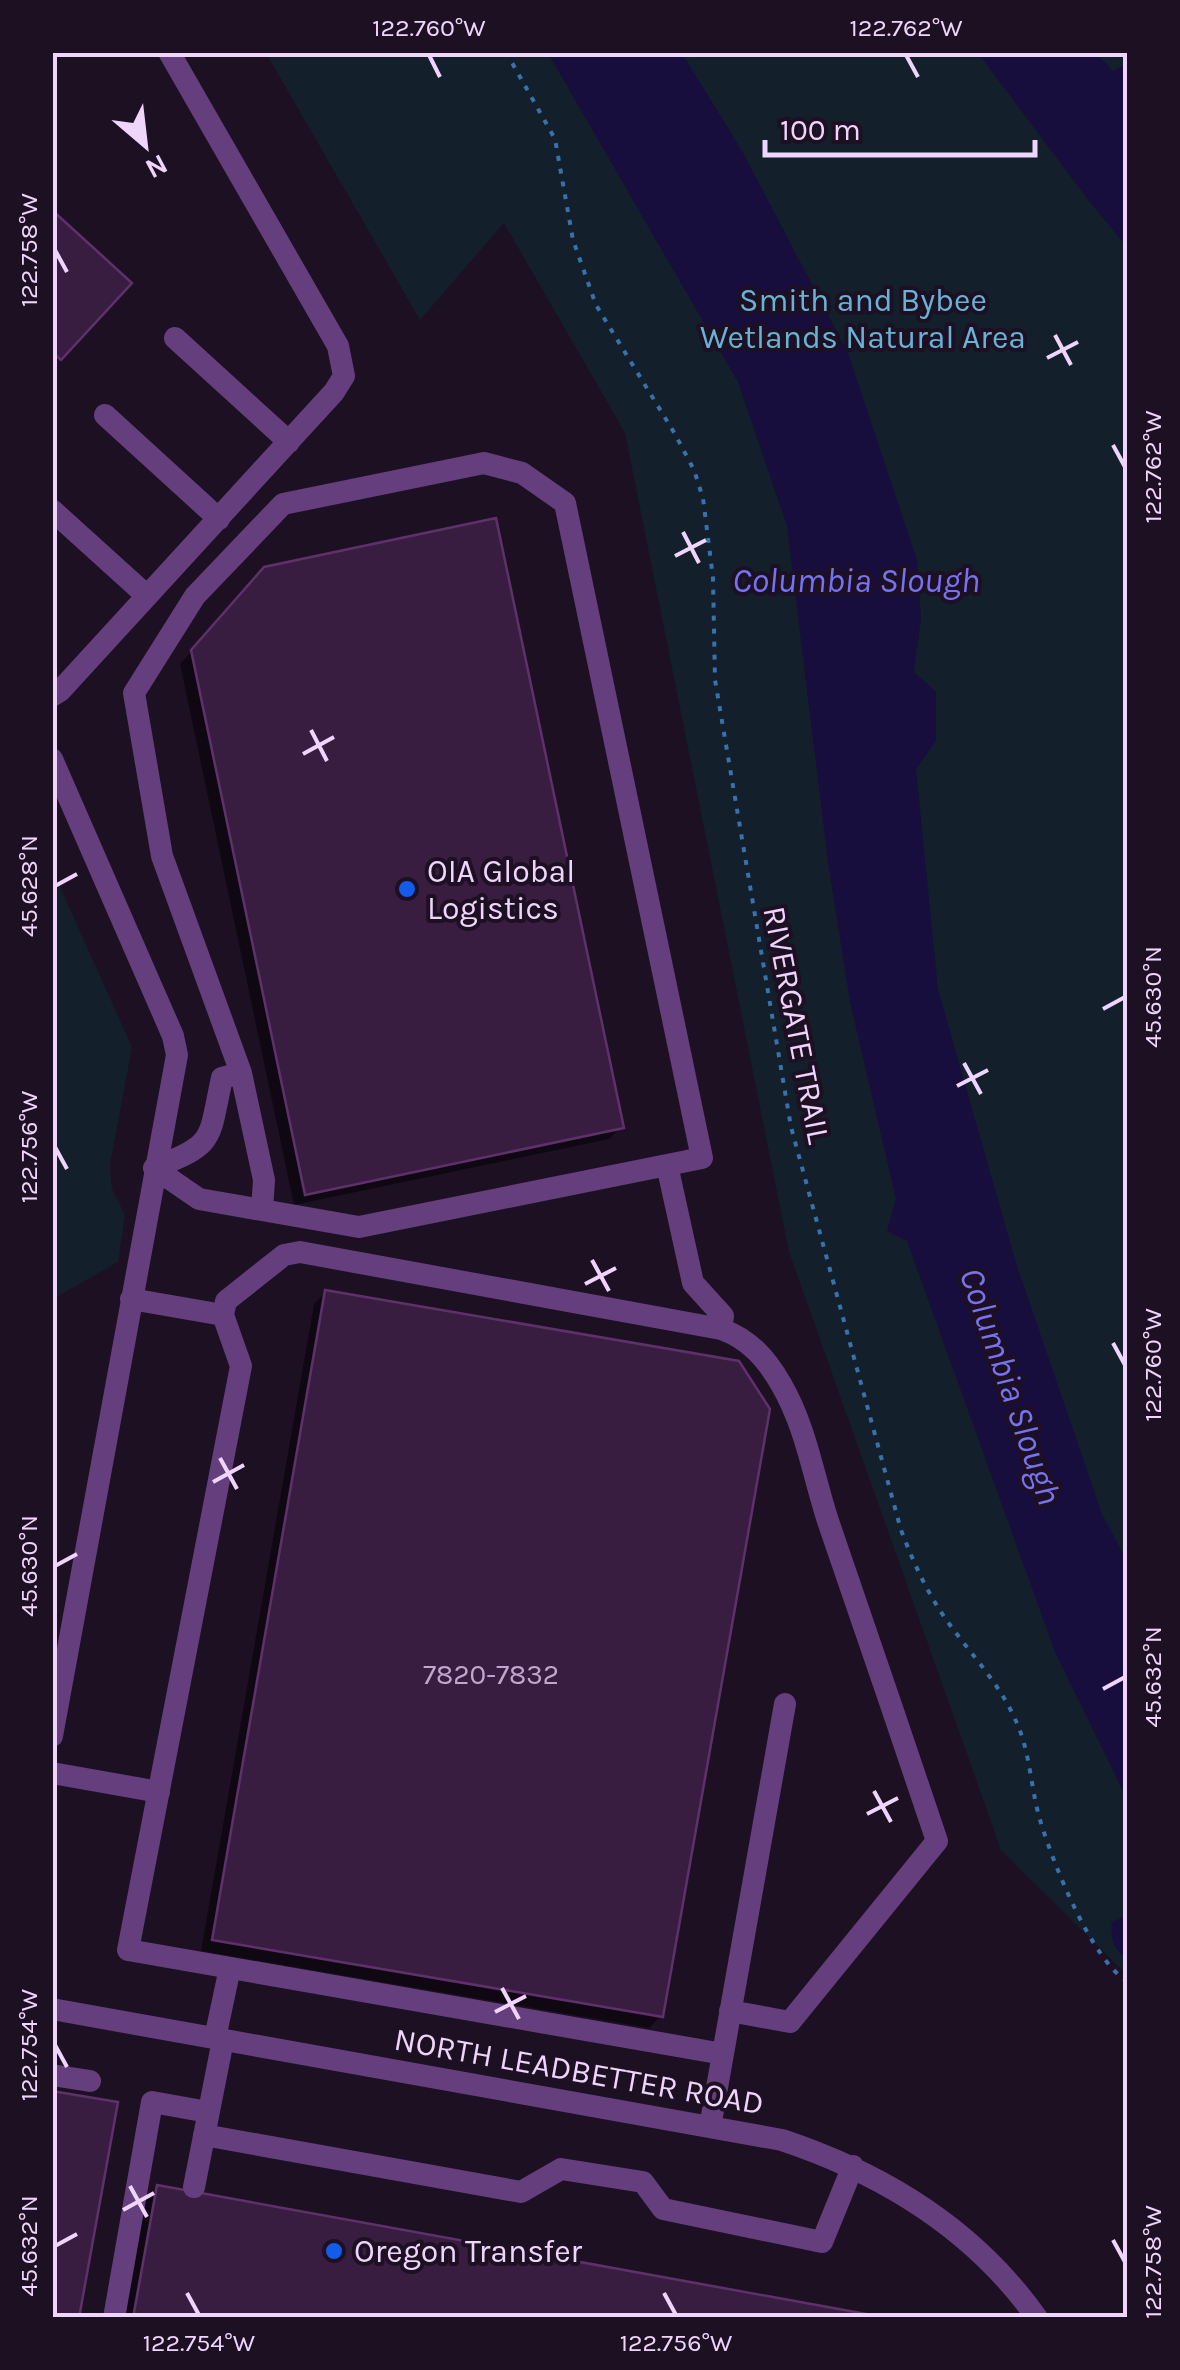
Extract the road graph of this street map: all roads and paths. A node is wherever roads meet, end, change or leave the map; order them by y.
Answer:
1 (169, 52) edge
2 (506, 52) edge
3 (176, 338) dead end
4 (105, 415) dead end
5 (288, 442) junction
6 (52, 510) edge
7 (218, 519) junction
8 (147, 596) junction
9 (52, 696) edge
10 (52, 759) edge
11 (241, 1074) junction
12 (667, 1165) junction
13 (154, 1168) junction
14 (262, 1210) junction
15 (131, 1299) junction
16 (223, 1315) junction
17 (721, 1328) junction
18 (785, 1704) dead end
19 (52, 1736) edge
20 (52, 1773) edge
21 (158, 1792) junction
22 (230, 1968) junction
23 (1128, 1982) edge
24 (52, 2009) edge
25 (730, 2012) junction
26 (219, 2039) junction
27 (723, 2054) junction
28 (52, 2075) edge
29 (90, 2081) dead end
30 (206, 2124) junction
31 (710, 2127) junction
32 (853, 2166) junction
33 (194, 2187) dead end
34 (114, 2318) edge
35 (1037, 2318) edge

1 - 5 street
2 - 23 path, RIVERGATE TRAIL
3 - 5 street
4 - 7 street
5 - 7 street
6 - 8 street
7 - 8 street
8 - 9 street
10 - 13 street
11 - 12 street
11 - 13 street
11 - 14 street
12 - 14 street
12 - 17 street
13 - 14 street
13 - 15 street
15 - 16 street
15 - 19 street
16 - 17 street
16 - 21 street
17 - 25 street
18 - 25 street
20 - 21 street
21 - 22 street
22 - 26 street
22 - 27 street
24 - 26 street, NORTH LEADBETTER ROAD
25 - 27 street
26 - 30 street
26 - 31 street, NORTH LEADBETTER ROAD
27 - 31 street
28 - 29 street
30 - 32 street
30 - 33 street
30 - 34 street
31 - 32 street, NORTH LEADBETTER ROAD
32 - 35 street, NORTH LEADBETTER ROAD

